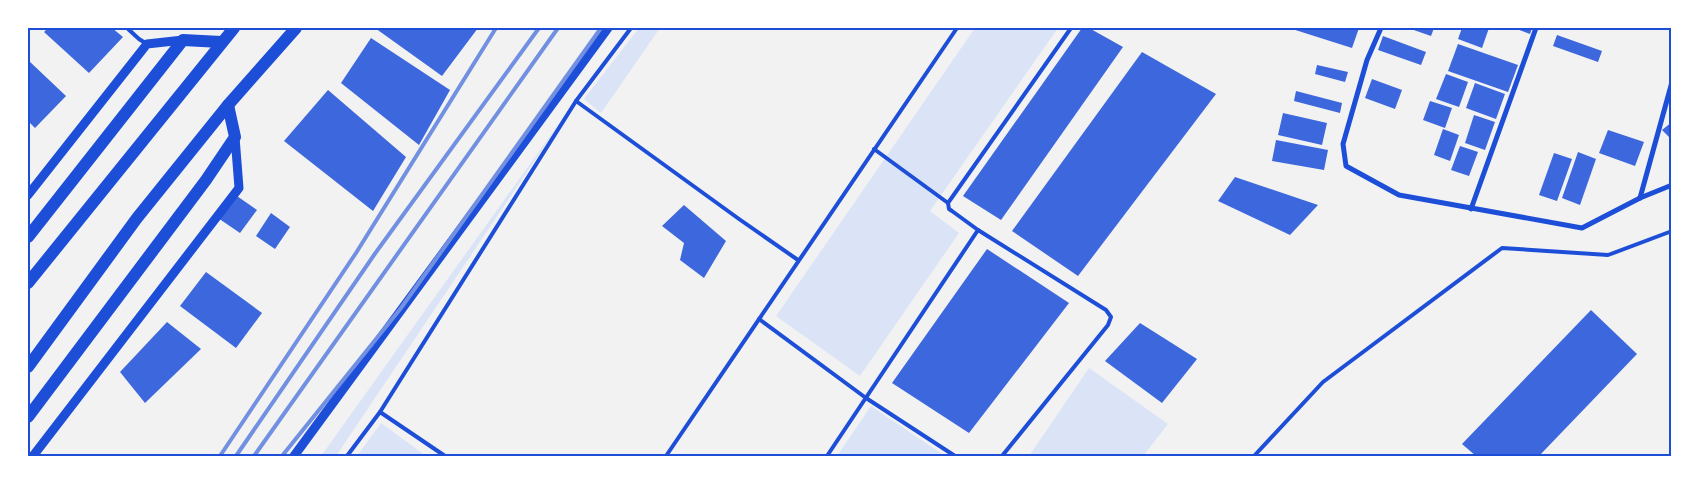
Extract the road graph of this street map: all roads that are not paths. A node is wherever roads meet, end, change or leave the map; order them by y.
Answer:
1 (127, 28) edge
2 (234, 28) edge
3 (296, 28) edge
4 (608, 28) edge
5 (630, 28) edge
6 (957, 28) edge
7 (1071, 28) edge
8 (1381, 28) edge
9 (1536, 28) edge
10 (183, 40) junction
11 (221, 42) junction
12 (147, 44) junction
13 (1672, 82) edge
14 (576, 101) junction
15 (228, 106) junction
16 (235, 137) junction
17 (874, 149) junction
18 (1672, 185) edge
19 (28, 195) edge
20 (1640, 198) junction
21 (948, 203) junction
22 (1471, 209) junction
23 (978, 230) junction
24 (1672, 231) edge
25 (28, 237) edge
26 (798, 260) junction
27 (28, 284) edge
28 (759, 319) junction
29 (28, 367) edge
30 (866, 398) junction
31 (380, 412) junction
32 (28, 417) edge
33 (33, 456) edge
34 (294, 456) edge
35 (348, 456) edge
36 (445, 456) edge
37 (666, 456) edge
38 (827, 456) edge
39 (955, 456) edge
40 (1002, 456) edge
41 (1254, 456) edge

1 - 12 lane
2 - 11 main road
3 - 15 main road
4 - 34 street
5 - 14 lane
6 - 17 lane
7 - 21 lane
8 - 22 street
9 - 22 street
10 - 11 main road
10 - 12 street
10 - 25 main road
11 - 27 main road
12 - 19 street
13 - 20 street
14 - 26 lane
14 - 31 lane
15 - 16 main road
15 - 29 main road
16 - 32 main road
16 - 33 street
17 - 21 lane
17 - 26 lane
18 - 20 street
20 - 22 street
21 - 23 lane
23 - 30 lane
23 - 40 lane
24 - 41 lane
26 - 28 lane
28 - 30 lane
28 - 37 lane
30 - 38 lane
30 - 39 lane
31 - 35 lane
31 - 36 lane

